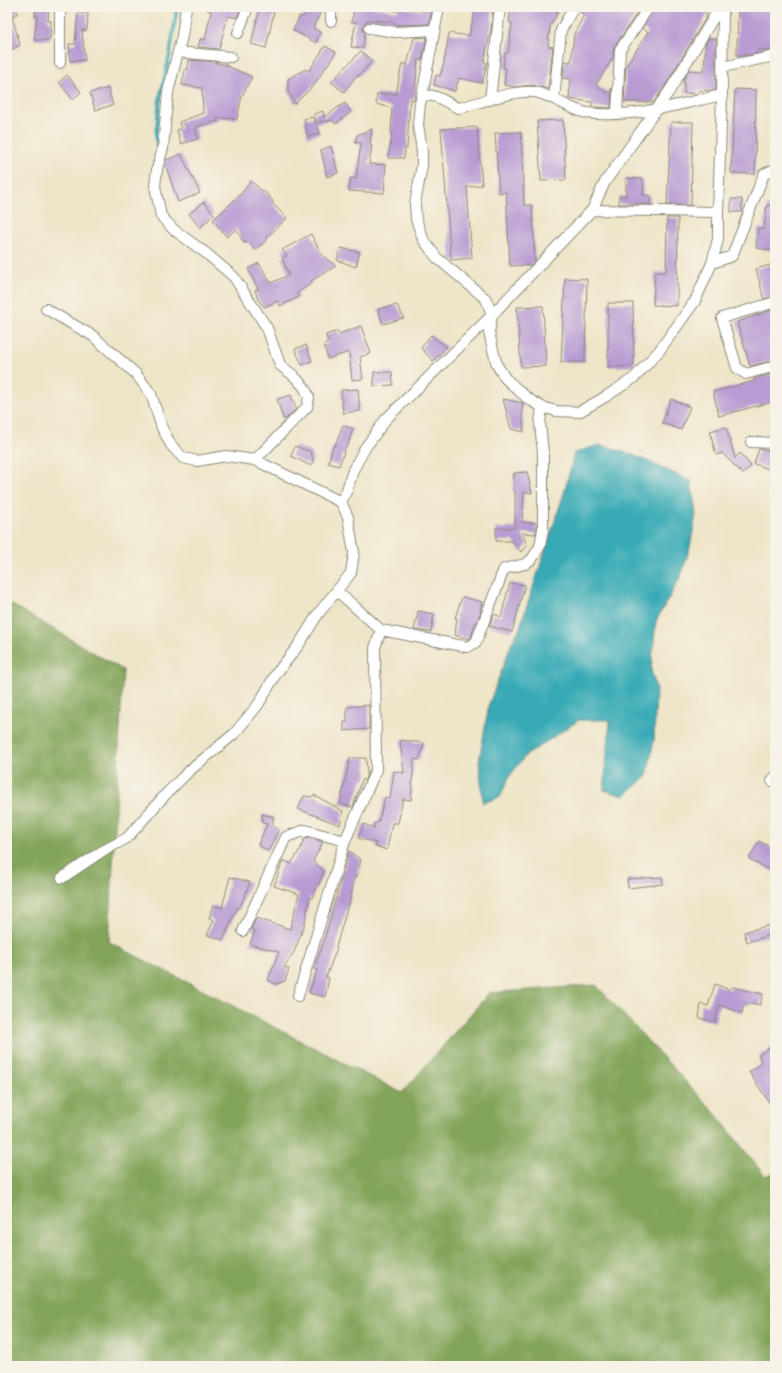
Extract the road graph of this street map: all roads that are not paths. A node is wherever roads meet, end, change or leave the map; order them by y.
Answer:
1 (60, 7) edge
2 (186, 7) edge
3 (248, 7) edge
4 (331, 7) edge
5 (439, 7) edge
6 (500, 7) edge
7 (574, 7) edge
8 (649, 7) edge
9 (719, 7) edge
10 (331, 21) dead end
11 (369, 28) dead end
12 (434, 30) junction
13 (238, 33) dead end
14 (178, 52) junction
15 (775, 56) edge
16 (231, 57) dead end
17 (60, 63) dead end
18 (722, 67) junction
19 (722, 95) junction
20 (422, 96) junction
21 (490, 100) junction
22 (554, 100) junction
23 (657, 110) junction
24 (616, 114) junction
25 (775, 169) edge
26 (592, 210) junction
27 (718, 212) junction
28 (712, 263) junction
29 (775, 302) edge
30 (46, 309) dead end
31 (492, 315) junction
32 (775, 366) edge
33 (542, 407) junction
34 (751, 442) dead end
35 (775, 443) edge
36 (255, 460) junction
37 (341, 502) junction
38 (337, 591) junction
39 (381, 630) junction
40 (345, 841) junction
41 (62, 878) dead end
42 (243, 931) dead end
43 (298, 996) dead end

1 - 17 street
2 - 14 street
3 - 13 street
4 - 10 street
5 - 12 street
6 - 21 street
7 - 22 street
8 - 24 street
9 - 18 street
9 - 23 street
11 - 12 street
12 - 20 street
14 - 16 street
14 - 36 street
15 - 18 street
18 - 19 street
19 - 23 street
19 - 27 street
20 - 21 street
20 - 31 street
21 - 22 street
22 - 24 street
23 - 24 street
23 - 26 street
25 - 28 street
26 - 27 street
26 - 31 street
27 - 28 street
28 - 33 street
29 - 32 street
30 - 36 street
31 - 33 street
31 - 37 street
33 - 39 street
34 - 35 street
36 - 37 street
37 - 38 street
38 - 39 street
38 - 41 street
39 - 40 street
40 - 42 street
40 - 43 street

